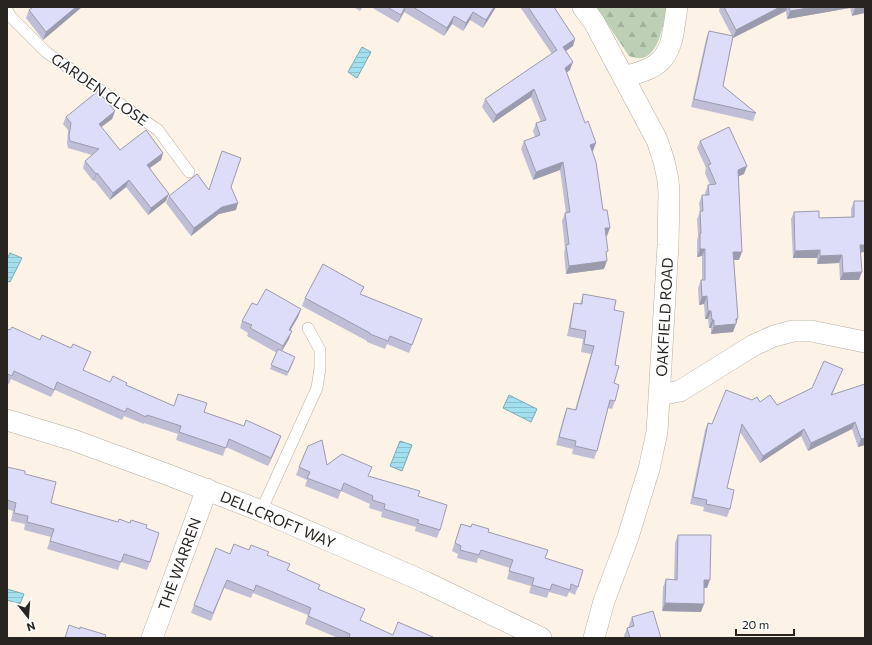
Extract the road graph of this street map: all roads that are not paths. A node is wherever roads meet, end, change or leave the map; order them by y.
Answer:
1 (583, 7) edge
2 (677, 7) edge
3 (7, 10) edge
4 (624, 78) junction
5 (189, 172) dead end
6 (308, 328) dead end
7 (865, 342) edge
8 (659, 395) junction
9 (7, 420) edge
10 (207, 489) junction
11 (261, 511) junction
12 (152, 638) edge
13 (540, 638) edge
14 (594, 638) edge

1 - 4 street, OAKFIELD ROAD
2 - 4 street
3 - 5 lane, GARDEN CLOSE
4 - 8 street, OAKFIELD ROAD
6 - 11 lane
7 - 8 street
8 - 14 street, OAKFIELD ROAD
9 - 10 street, DELLCROFT WAY
10 - 11 street, DELLCROFT WAY
10 - 12 street, THE WARREN
11 - 13 street, DELLCROFT WAY

